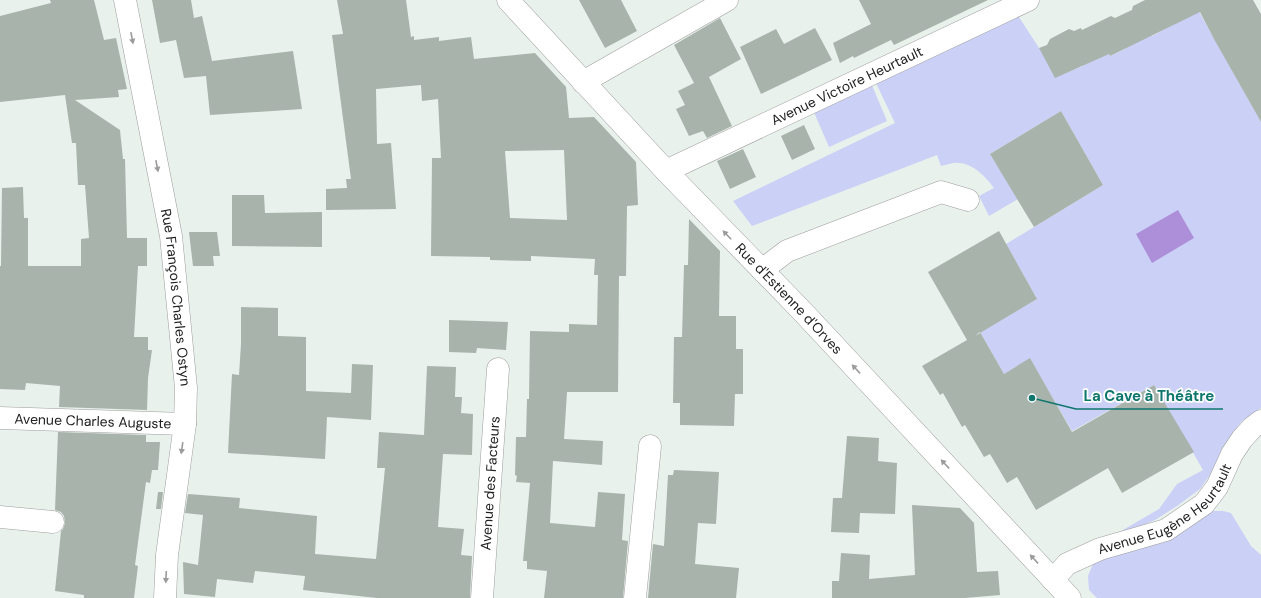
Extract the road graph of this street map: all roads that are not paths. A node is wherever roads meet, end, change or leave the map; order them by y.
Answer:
1 (125, 0) edge
2 (508, 0) edge
3 (726, 0) edge
4 (1028, 0) edge
5 (583, 82) junction
6 (666, 171) junction
7 (968, 200) dead end
8 (762, 270) junction
9 (498, 369) dead end
10 (0, 418) edge
11 (1261, 421) edge
12 (185, 424) junction
13 (650, 446) dead end
14 (0, 517) edge
15 (53, 522) dead end
16 (1053, 580) junction
17 (165, 598) edge
18 (482, 598) edge
19 (635, 598) edge
20 (1068, 598) edge

1 -> 12 street, Rue François Charles Ostyn
2 - 5 street, Rue d'Estienne d'Orves
3 - 5 street
4 - 6 street, Avenue Victoire Heurtault
5 - 6 street, Rue d'Estienne d'Orves
8 -> 6 street, Rue d'Estienne d'Orves
7 - 8 street
16 -> 8 street, Rue d'Estienne d'Orves
9 - 18 street, Avenue des Facteurs
10 - 12 street, Avenue Charles Auguste
11 - 16 street, Avenue Eugène Heurtault
12 -> 17 street, Rue François Charles Ostyn
13 - 19 street
14 - 15 street
16 - 20 street, Rue d'Estienne d'Orves

